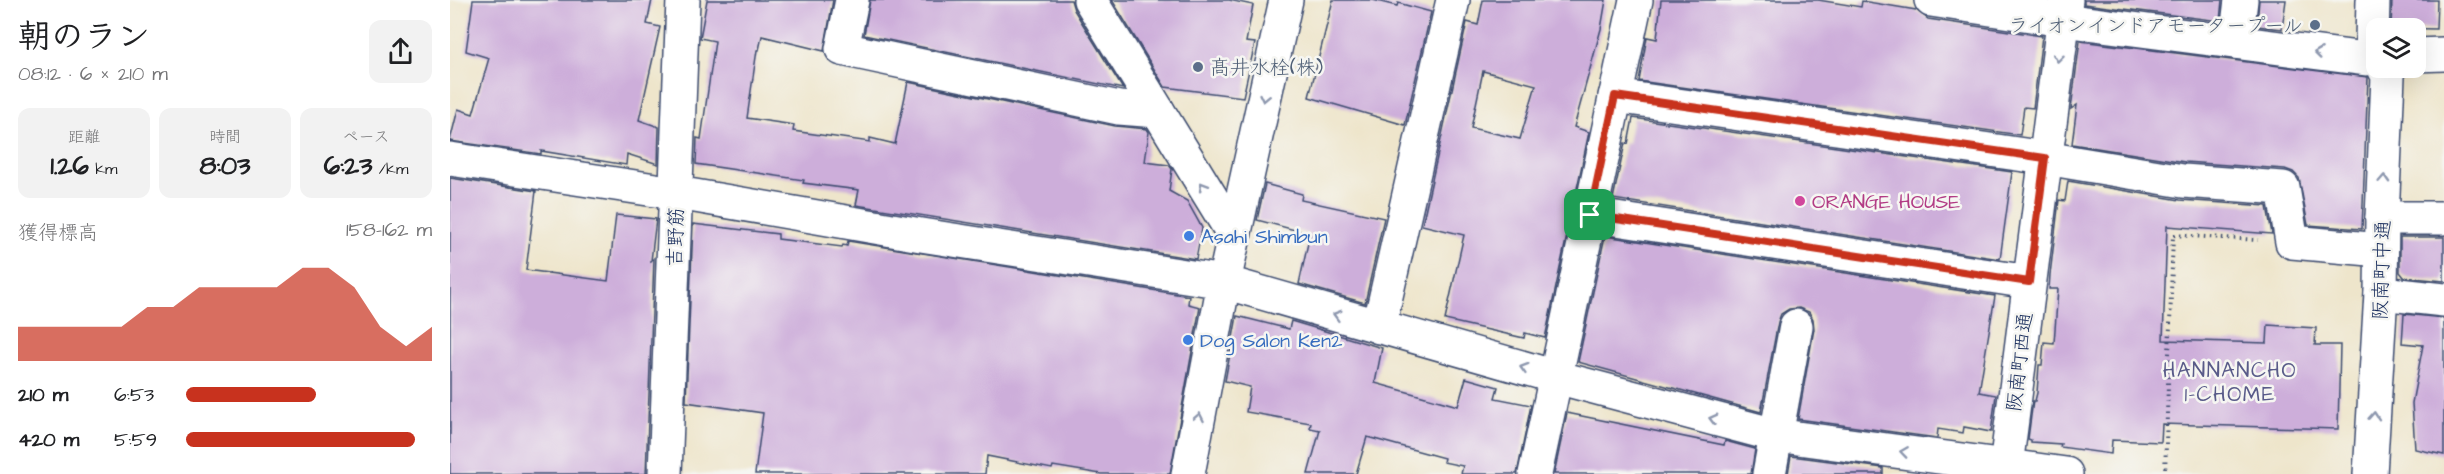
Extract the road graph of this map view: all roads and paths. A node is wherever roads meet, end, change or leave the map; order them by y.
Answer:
1 (683, 0) edge
2 (852, 0) edge
3 (1090, 0) edge
4 (1286, 0) edge
5 (1453, 0) edge
6 (1636, 0) edge
7 (1931, 0) edge
8 (2241, 0) edge
9 (2373, 0) edge
10 (2064, 10) edge
11 (2373, 18) edge
12 (2236, 42) junction
13 (2444, 54) edge
14 (2426, 55) edge
15 (2366, 59) edge
16 (2388, 78) edge
17 (1615, 96) junction
18 (1158, 111) junction
19 (2045, 158) junction
20 (450, 159) edge
21 (676, 193) junction
22 (1590, 215) junction
23 (2382, 218) junction
24 (2444, 218) edge
25 (1234, 235) junction
26 (2292, 242) junction
27 (2381, 250) junction
28 (1224, 282) junction
29 (2029, 282) junction
30 (2381, 293) junction
31 (2444, 300) edge
32 (1796, 326) dead end
33 (1379, 327) junction
34 (1556, 378) junction
35 (1774, 435) junction
36 (2005, 470) edge
37 (665, 474) edge
38 (1188, 474) edge
39 (1535, 474) edge
40 (1769, 474) edge
41 (2066, 474) edge
42 (2165, 474) edge
43 (2370, 474) edge

1 - 21 street, 吉野筋
2 - 18 street
3 - 18 street
4 -> 25 street
5 - 33 street
6 - 17 street
7 - 10 street
8 - 12 street
9 - 11 street
10 - 12 street
10 -> 19 street, 阪南町西通
15 -> 12 street
13 - 14 street
23 -> 16 street, 阪南町中通
17 - 19 street
17 - 22 street
25 -> 18 street
19 - 26 street
19 - 29 street, 阪南町西通
20 - 21 street
21 - 28 street
21 - 37 street, 吉野筋
22 - 29 street
22 - 34 street
23 - 24 street
23 - 27 street, 阪南町中通
25 - 28 street
26 - 27 street
26 - 42 path
27 - 30 street, 阪南町中通
33 -> 28 street
38 -> 28 street
29 - 36 street, 阪南町西通
30 - 31 street
43 -> 30 street, 阪南町中通
32 - 35 street
34 -> 33 street
35 -> 34 street
34 - 39 street
36 -> 35 street
35 - 40 street
36 - 41 street

